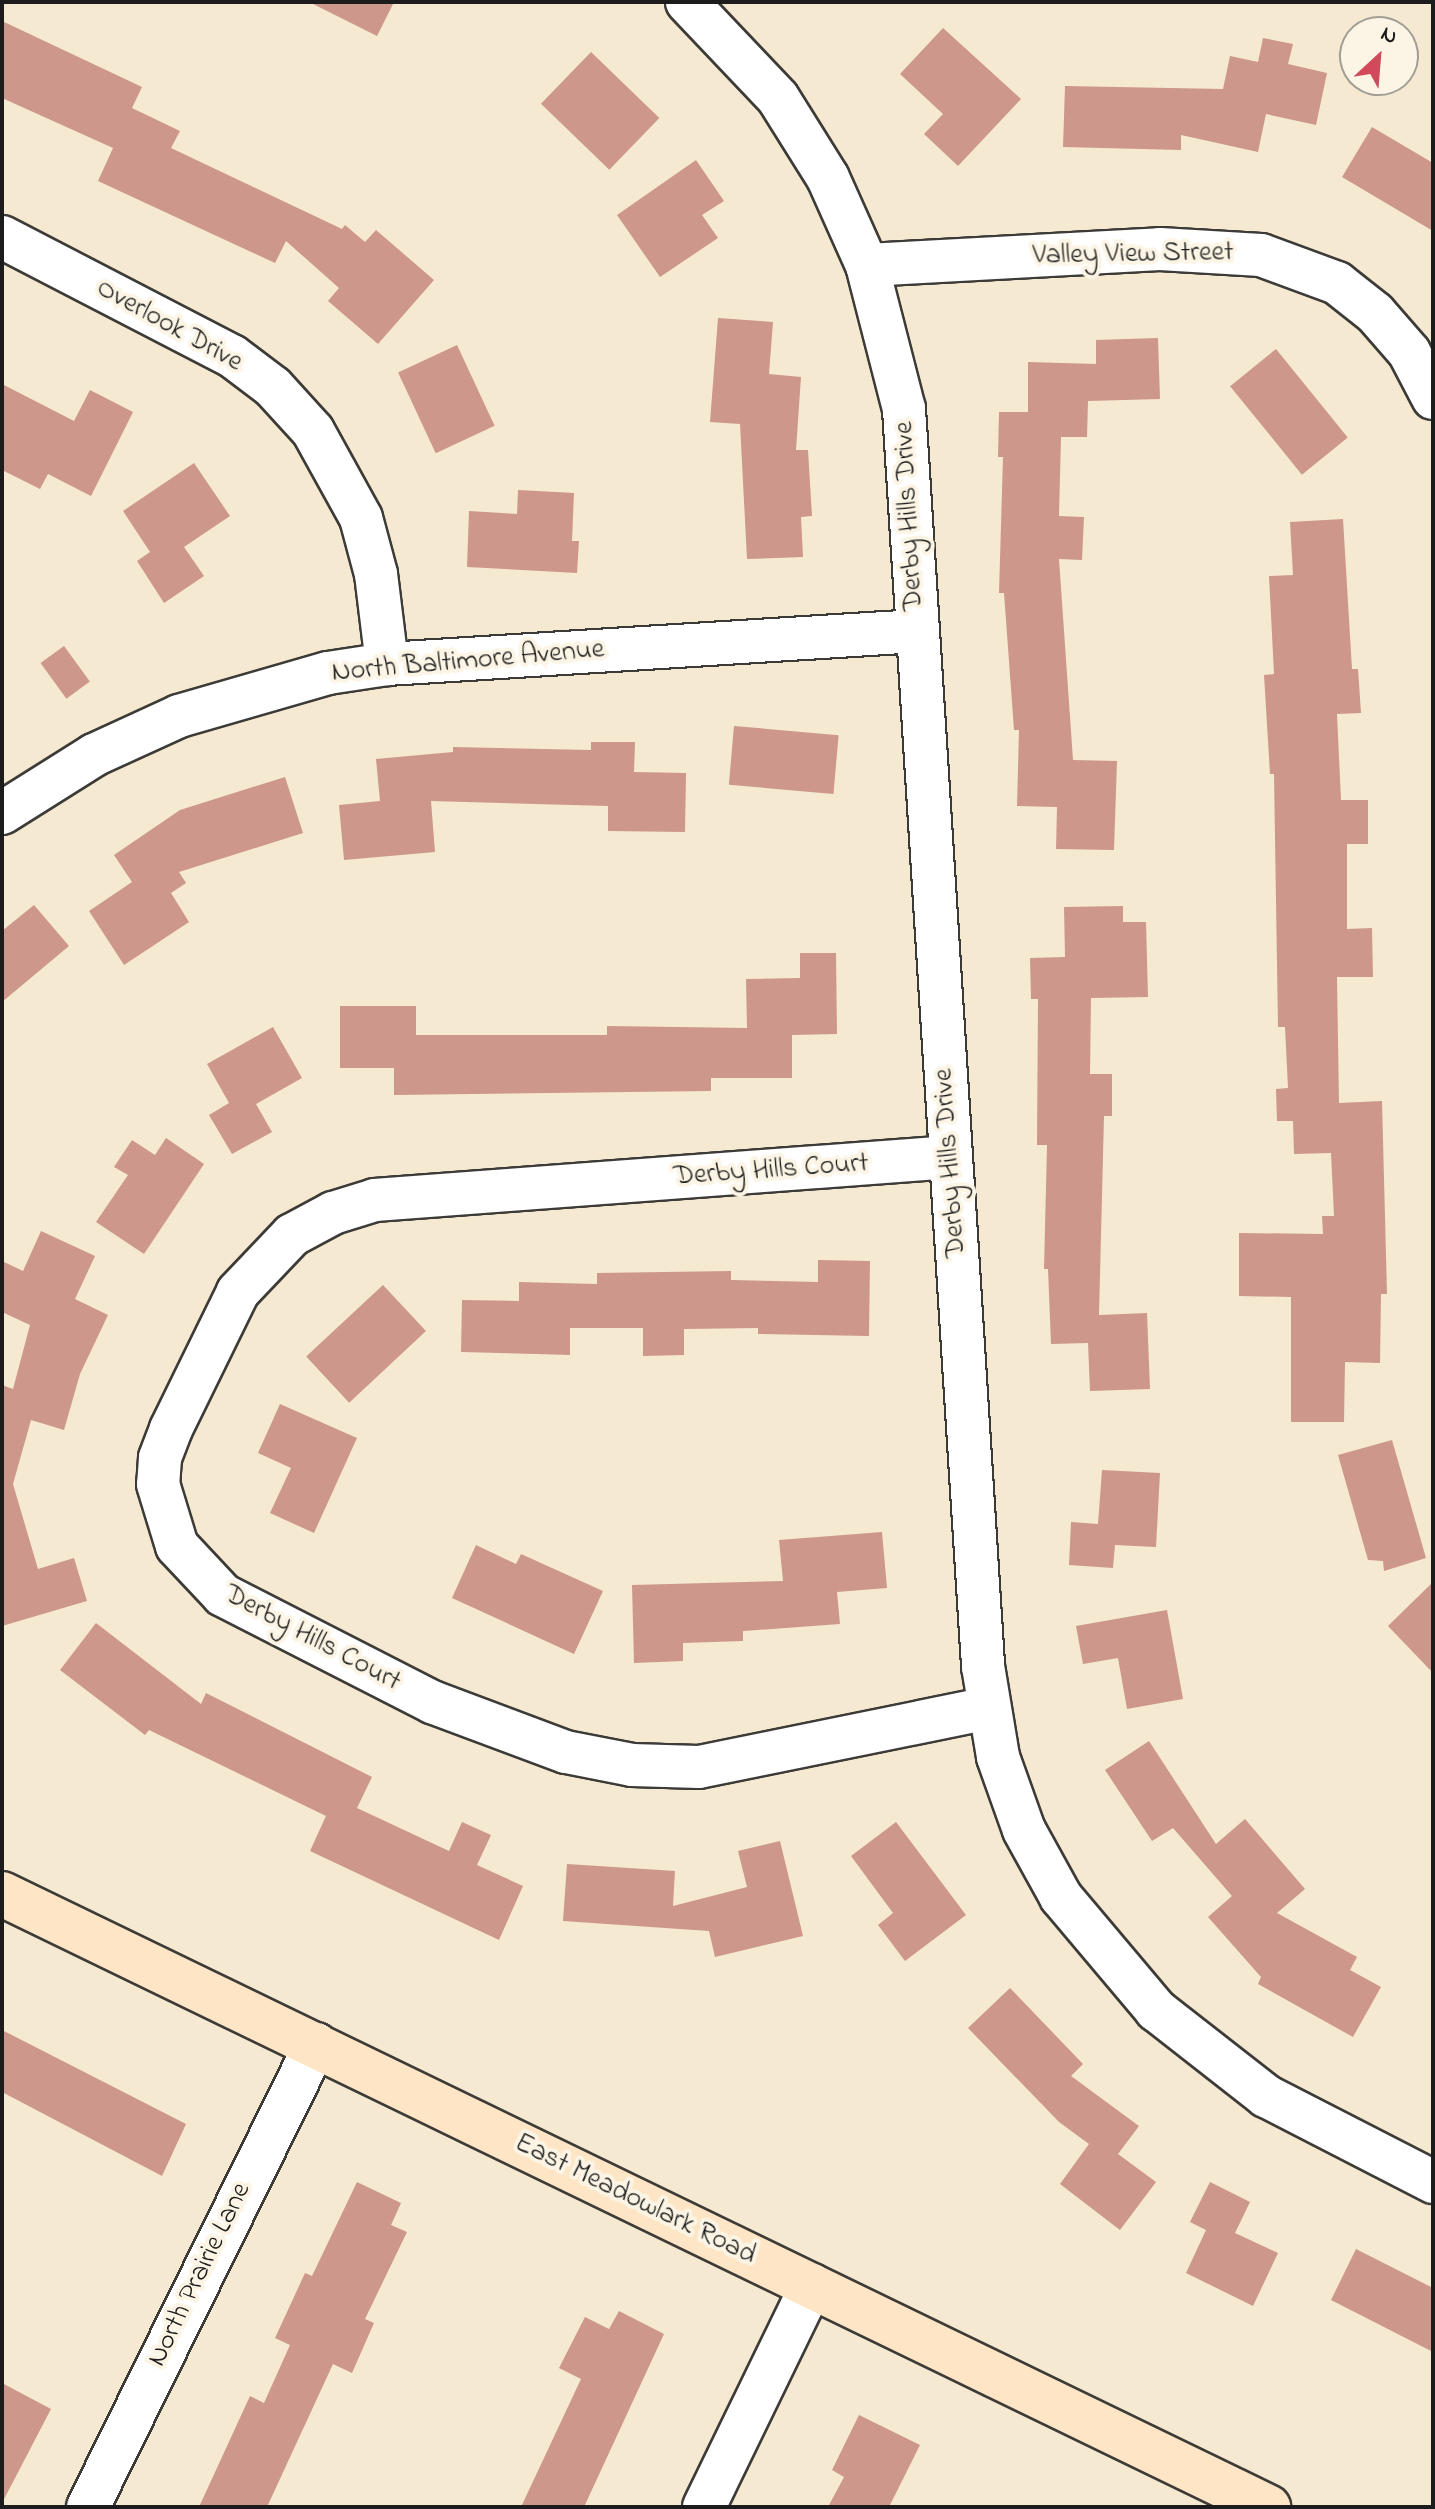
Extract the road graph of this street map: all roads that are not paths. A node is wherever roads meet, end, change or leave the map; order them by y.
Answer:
1 (687, 2) edge
2 (2, 237) edge
3 (867, 265) junction
4 (1433, 398) edge
5 (917, 631) junction
6 (387, 664) junction
7 (2, 813) edge
8 (951, 1157) junction
9 (988, 1708) junction
10 (2, 1894) edge
11 (316, 2044) junction
12 (1433, 2182) edge
13 (812, 2285) junction
14 (88, 2507) edge
15 (704, 2507) edge
16 (1268, 2507) edge

1 - 3 street, Derby Hills Drive
2 - 6 street, Overlook Drive
3 - 4 street, Valley View Street
3 - 5 street, Derby Hills Drive
5 - 6 street, North Baltimore Avenue
5 - 8 street, Derby Hills Drive
6 - 7 street, North Baltimore Avenue
8 - 9 street, Derby Hills Drive
8 - 9 street, Derby Hills Court
9 - 12 street, Derby Hills Drive
10 - 11 main road, East Meadowlark Road
11 - 13 main road, East Meadowlark Road
11 - 14 street, North Prairie Lane
13 - 15 street
13 - 16 main road, East Meadowlark Road

